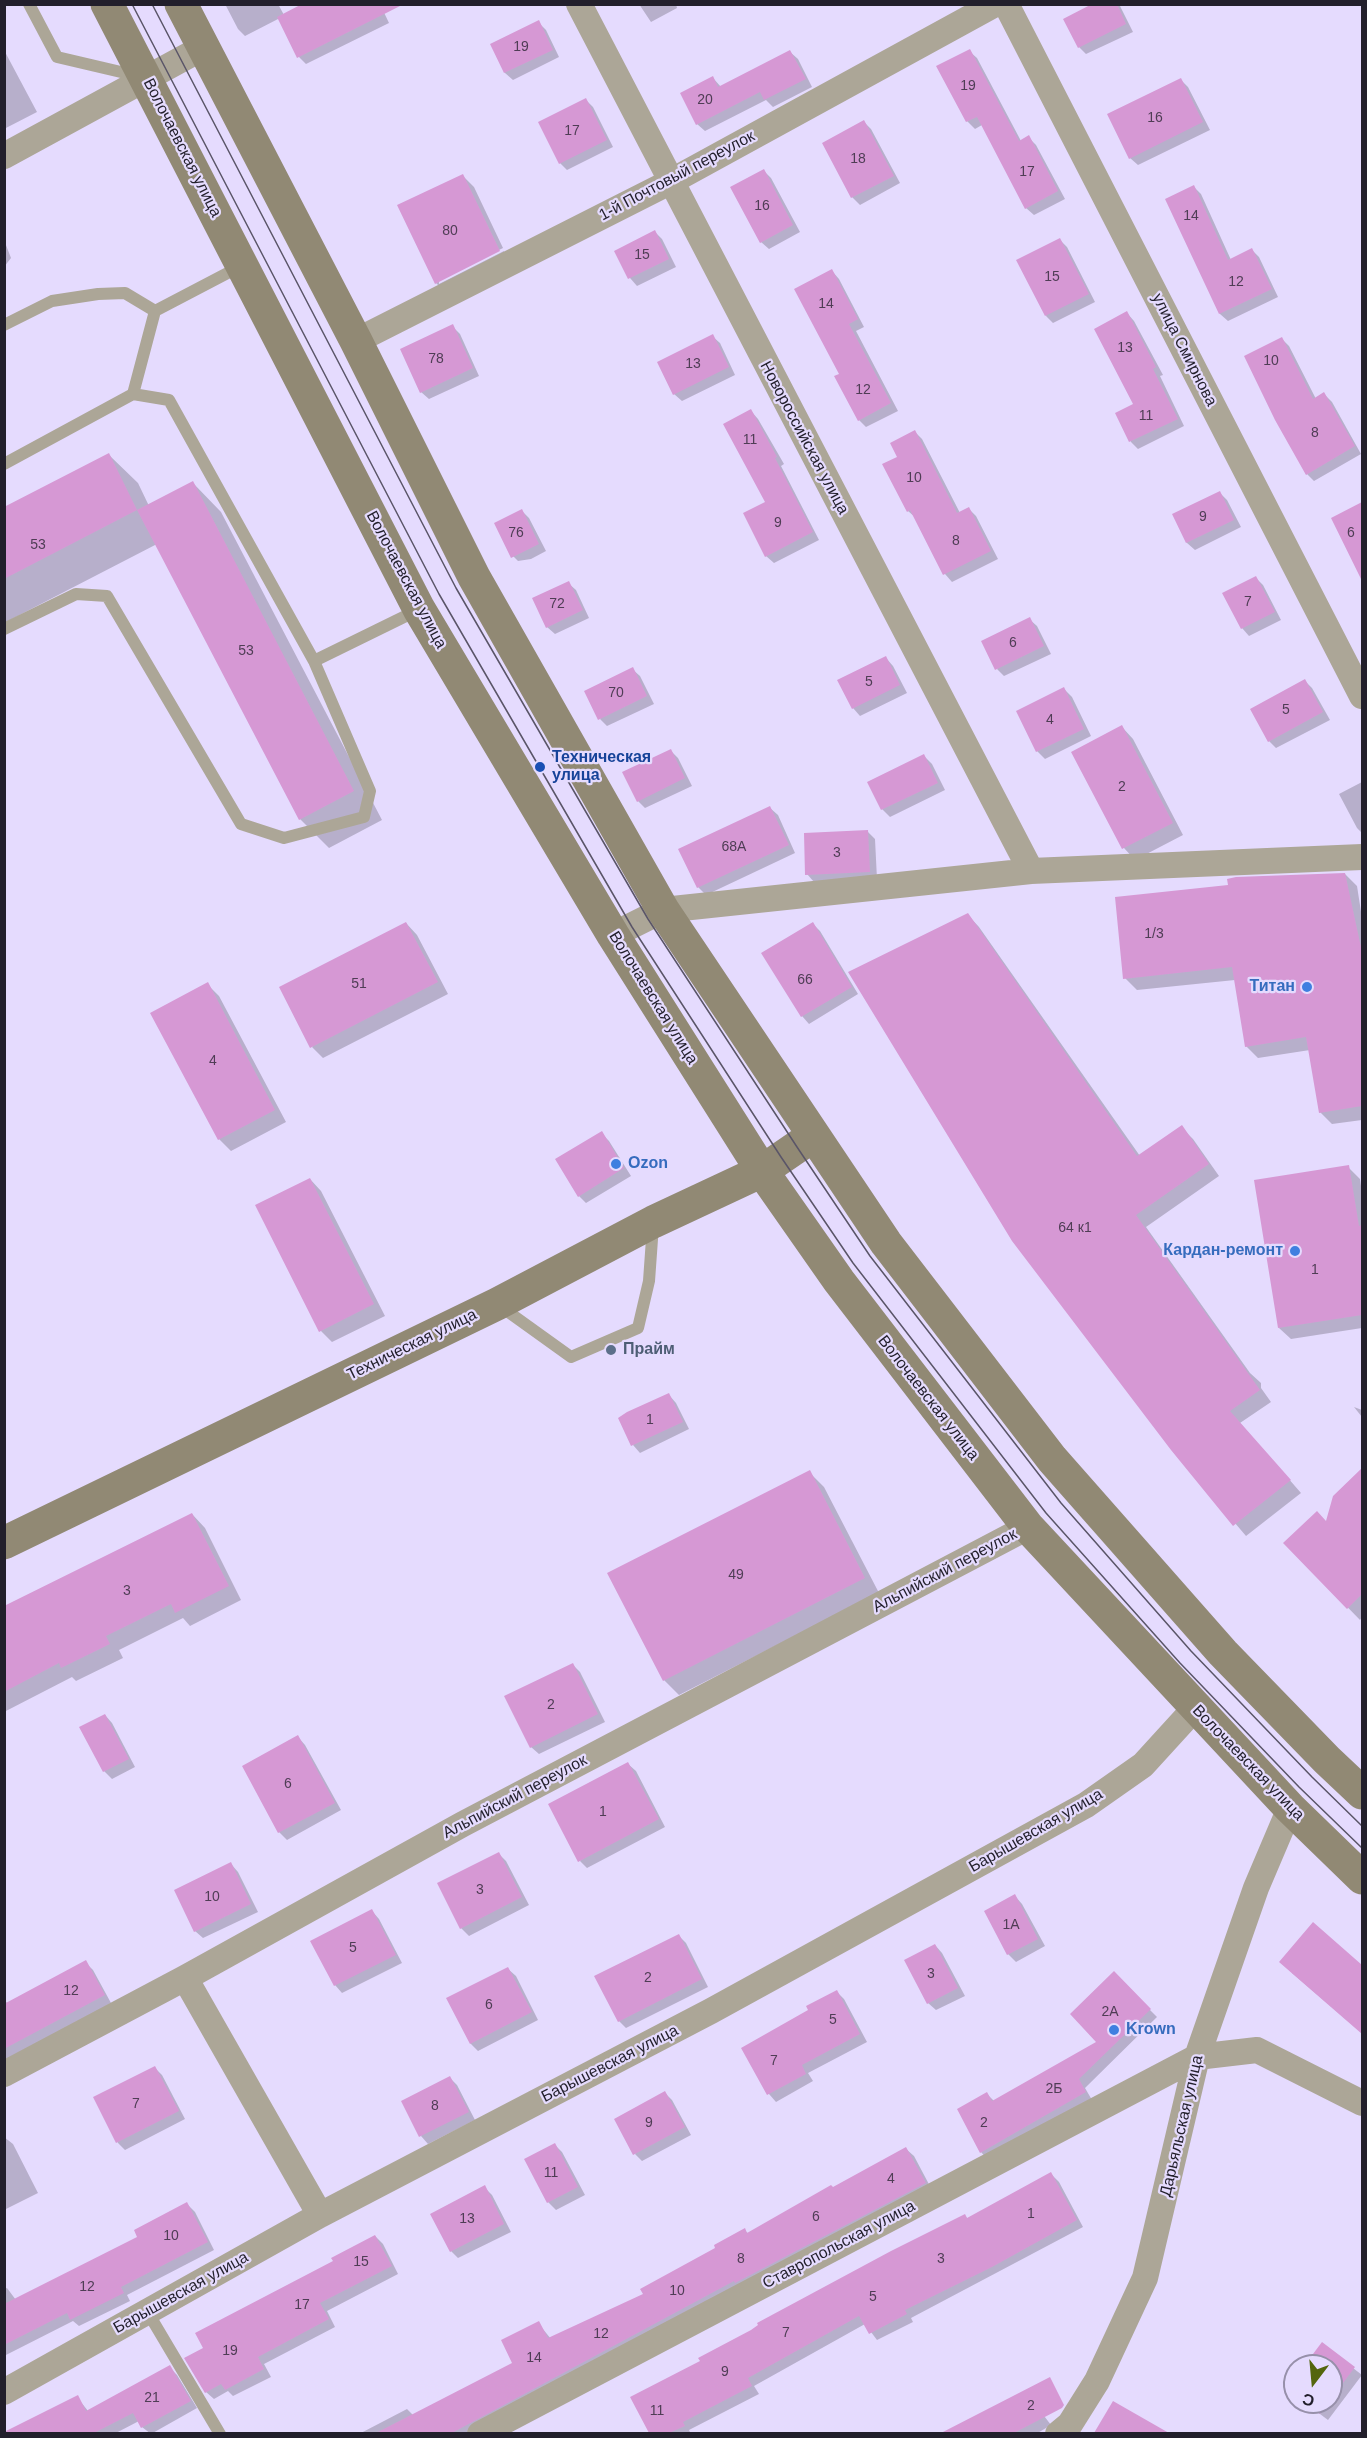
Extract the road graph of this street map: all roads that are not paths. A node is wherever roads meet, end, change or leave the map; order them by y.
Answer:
1 (29, 4) edge
2 (107, 4) edge
3 (181, 4) edge
4 (579, 4) edge
5 (994, 4) edge
6 (1006, 4) edge
7 (204, 47) junction
8 (146, 78) junction
9 (4, 156) edge
10 (670, 182) junction
11 (242, 265) junction
12 (155, 310) junction
13 (4, 325) edge
14 (356, 341) junction
15 (132, 394) junction
16 (4, 464) edge
17 (419, 609) junction
18 (4, 629) edge
19 (314, 661) junction
20 (1362, 696) edge
21 (1362, 857) edge
22 (1030, 871) junction
23 (663, 910) junction
24 (614, 935) junction
25 (813, 1136) junction
26 (762, 1171) junction
27 (653, 1222) junction
28 (497, 1304) junction
29 (1028, 1527) junction
30 (4, 1543) edge
31 (1195, 1708) junction
32 (1362, 1793) edge
33 (1290, 1808) junction
34 (1362, 1878) edge
35 (185, 1978) junction
36 (1197, 2057) junction
37 (4, 2074) edge
38 (1362, 2103) edge
39 (320, 2215) junction
40 (147, 2311) junction
41 (4, 2392) edge
42 (220, 2433) edge
43 (480, 2433) edge
44 (1058, 2433) edge

1 - 8 lane
2 - 8 main road, Волочаевская улица
3 - 7 main road
4 - 10 street, Новороссийская улица
5 - 10 street, 1-й Почтовый переулок
6 - 20 street, улица Смирнова
7 - 8 street
7 - 14 main road
8 - 9 street
8 - 11 main road, Волочаевская улица
10 - 14 street, 1-й Почтовый переулок
10 - 22 street, Новороссийская улица
11 - 12 lane
11 - 17 main road, Волочаевская улица
12 - 13 lane
12 - 15 lane
14 - 23 main road
15 - 16 lane
15 - 19 lane
17 - 19 lane
17 - 24 main road, Волочаевская улица
18 - 19 lane
21 - 22 street
22 - 23 street
23 - 24 street
23 - 25 main road
24 - 26 main road, Волочаевская улица
25 - 26 main road, Техническая улица
25 - 32 main road
26 - 27 main road, Техническая улица
26 - 29 main road, Волочаевская улица
27 - 28 main road, Техническая улица
27 - 28 lane
28 - 30 main road, Техническая улица
29 - 31 main road, Волочаевская улица
29 - 35 street, Альпийский переулок
31 - 33 main road, Волочаевская улица
31 - 39 street, Барышевская улица
33 - 34 main road, Волочаевская улица
33 - 36 street, Дарьяльская улица
35 - 37 street, Альпийский переулок
35 - 39 street
36 - 38 street
36 - 43 street, Ставропольская улица
36 - 44 street, Дарьяльская улица
39 - 40 street, Барышевская улица
40 - 41 street, Барышевская улица
40 - 42 lane

